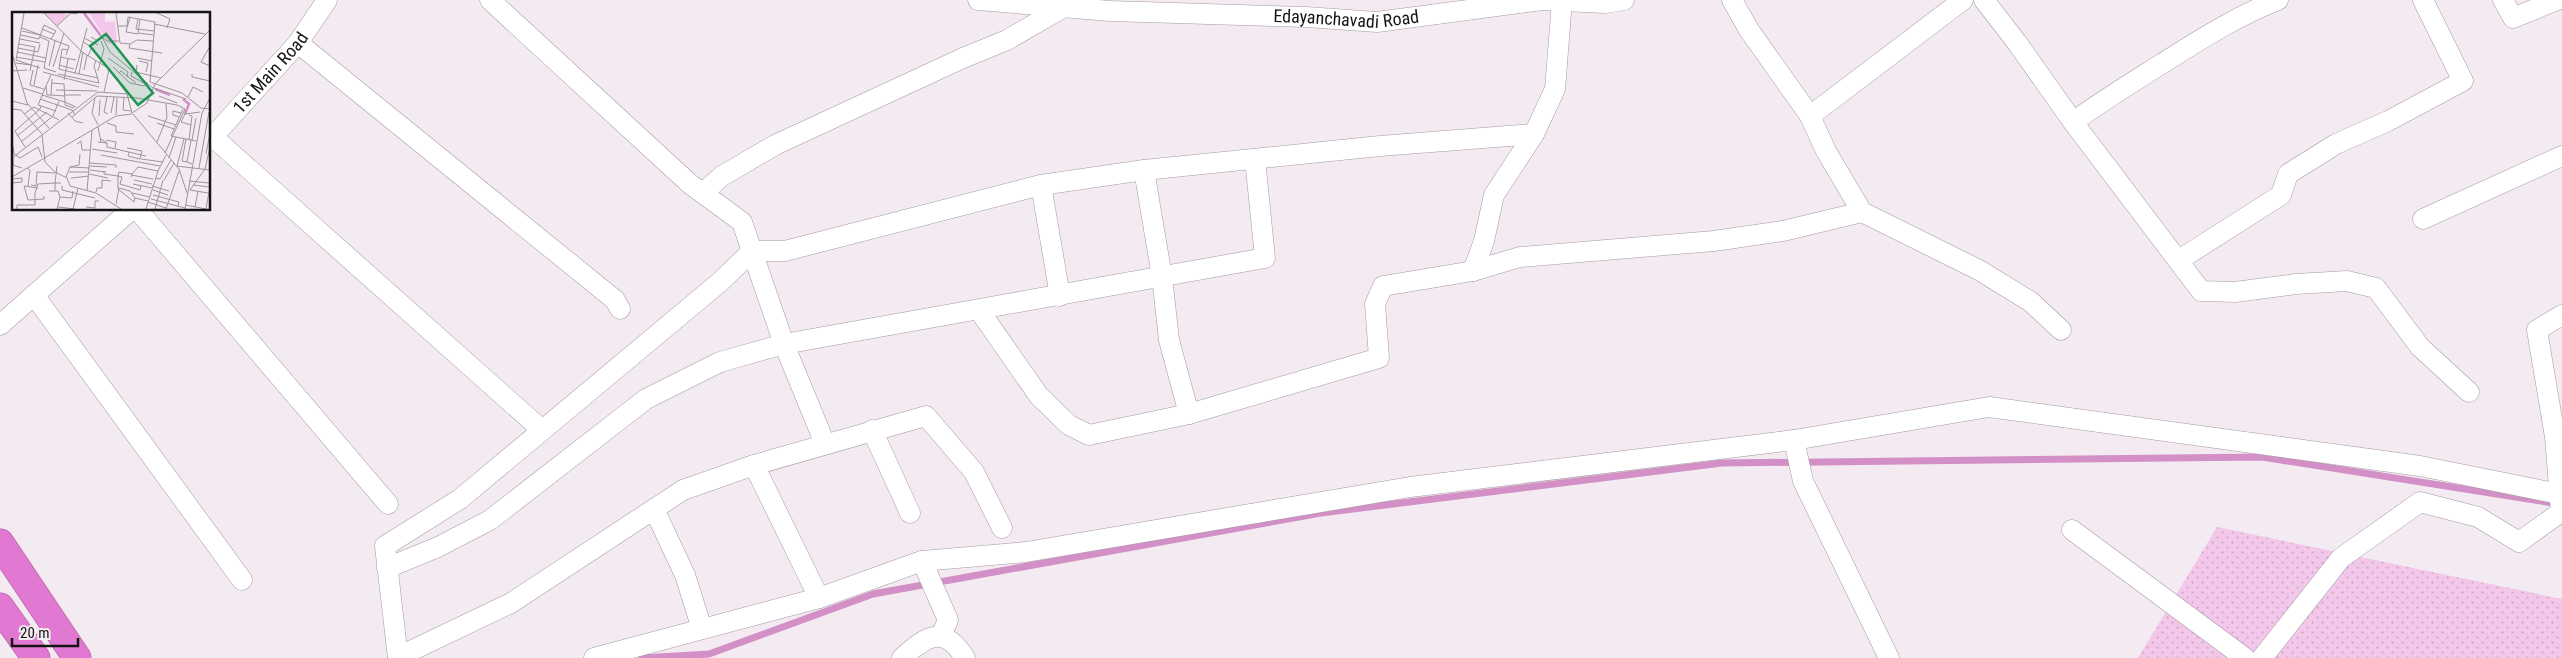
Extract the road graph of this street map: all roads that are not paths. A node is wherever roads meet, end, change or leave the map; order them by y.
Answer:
1 (328, 0) edge
2 (490, 0) edge
3 (978, 0) edge
4 (1624, 0) edge
5 (1732, 0) edge
6 (1963, 0) edge
7 (1984, 0) edge
8 (2423, 0) edge
9 (2503, 0) edge
10 (2557, 0) edge
11 (1549, 1) edge
12 (2266, 2) edge
13 (1135, 6) edge
14 (1064, 7) junction
15 (298, 43) junction
16 (1810, 116) junction
17 (2073, 122) junction
18 (1534, 134) junction
19 (211, 139) edge
20 (2562, 156) edge
21 (1255, 159) junction
22 (1144, 170) junction
23 (1041, 185) junction
24 (703, 193) junction
25 (131, 210) edge
26 (138, 210) edge
27 (1862, 212) junction
28 (2423, 219) dead end
29 (752, 251) junction
30 (2179, 260) junction
31 (1472, 271) junction
32 (1162, 277) junction
33 (34, 295) junction
34 (1060, 296) junction
35 (620, 309) dead end
36 (979, 310) junction
37 (2562, 315) edge
38 (0, 325) edge
39 (2061, 330) dead end
40 (784, 344) junction
41 (2469, 392) dead end
42 (1189, 414) junction
43 (542, 430) junction
44 (872, 430) junction
45 (1794, 440) junction
46 (824, 444) junction
47 (754, 464) junction
48 (2560, 503) junction
49 (388, 504) dead end
50 (654, 509) junction
51 (910, 513) dead end
52 (1002, 528) dead end
53 (2072, 530) dead end
54 (0, 544) edge
55 (922, 561) junction
56 (387, 568) junction
57 (242, 580) dead end
58 (819, 598) junction
59 (0, 607) edge
60 (702, 629) junction
61 (941, 636) junction
62 (398, 657) edge
63 (36, 658) edge
64 (77, 658) edge
65 (594, 658) edge
66 (902, 658) edge
67 (964, 658) edge
68 (1889, 658) edge
69 (2245, 658) edge
70 (2262, 658) edge

1 - 15 street, 1st Main Road
2 - 24 street
3 - 14 street, Edayanchavadi Road
4 - 11 street, Edayanchavadi Road
5 - 16 street
6 - 16 street
7 - 17 street
8 - 30 street
9 - 10 street
11 - 13 street, Edayanchavadi Road
11 - 18 street
12 - 17 street
13 - 14 street, Edayanchavadi Road
14 - 24 street
15 - 19 street, 1st Main Road
15 - 35 street
16 - 27 street
17 - 30 street
18 - 21 street
18 - 31 street
19 - 43 street
20 - 28 street
21 - 22 street
21 - 32 street
22 - 23 street
22 - 32 street
23 - 29 street
23 - 34 street
24 - 29 street
25 - 33 street
26 - 49 street
27 - 31 street
27 - 39 street
29 - 40 street
29 - 43 street
30 - 41 street
31 - 42 street
32 - 34 street
32 - 42 street
33 - 38 street
33 - 57 street
34 - 36 street
36 - 40 street
36 - 42 street
37 - 48 street
40 - 46 street
40 - 56 street
43 - 56 street
44 - 46 street
44 - 51 street
44 - 52 street
45 - 48 street
45 - 55 street
45 - 68 street
46 - 47 street
47 - 50 street
47 - 58 street
48 - 70 street
50 - 60 street
50 - 62 street
53 - 69 street
54 - 64 highway
55 - 58 street
55 - 61 street
56 - 62 street
58 - 60 street
59 - 63 highway
60 - 65 street
61 - 66 street
61 - 67 street

